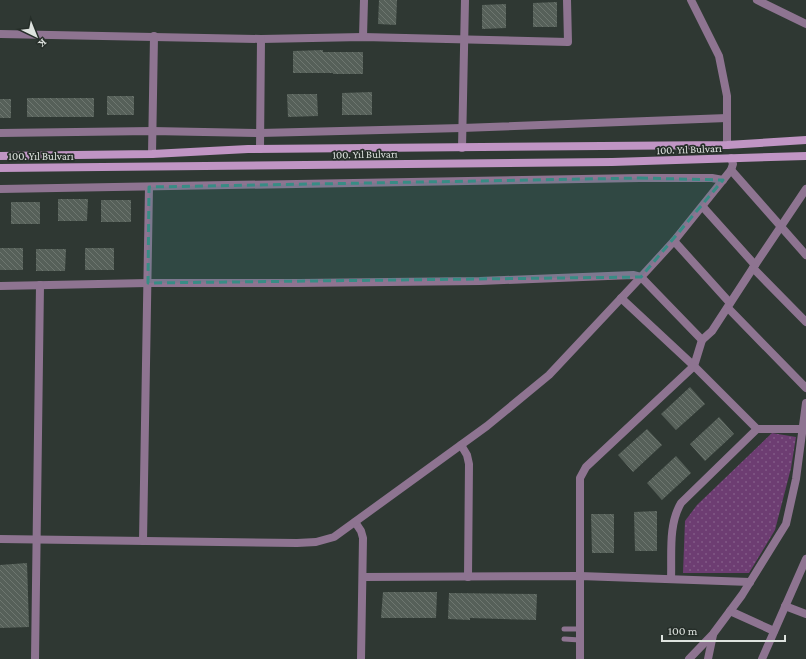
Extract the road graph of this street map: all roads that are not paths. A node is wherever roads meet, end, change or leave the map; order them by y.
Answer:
1 (364, 0) edge
2 (465, 0) edge
3 (567, 0) edge
4 (691, 0) edge
5 (761, 1) edge
6 (806, 24) edge
7 (0, 34) edge
8 (154, 36) junction
9 (363, 37) junction
10 (261, 39) junction
11 (464, 40) junction
12 (727, 118) junction
13 (462, 128) junction
14 (152, 131) junction
15 (260, 133) junction
16 (0, 134) edge
17 (806, 140) edge
18 (727, 145) junction
19 (462, 148) junction
20 (260, 149) junction
21 (152, 154) junction
22 (0, 156) edge
23 (806, 156) edge
24 (731, 158) junction
25 (0, 168) edge
26 (731, 170) junction
27 (723, 180) junction
28 (149, 187) junction
29 (0, 189) edge
30 (806, 189) edge
31 (703, 207) junction
32 (781, 227) junction
33 (674, 241) junction
34 (806, 255) edge
35 (754, 266) junction
36 (641, 277) junction
37 (148, 283) junction
38 (40, 285) junction
39 (0, 286) edge
40 (621, 298) junction
41 (729, 306) junction
42 (806, 322) edge
43 (702, 340) junction
44 (694, 366) junction
45 (806, 388) edge
46 (806, 403) edge
47 (805, 428) edge
48 (757, 429) junction
49 (461, 445) junction
50 (355, 522) junction
51 (0, 539) edge
52 (37, 540) junction
53 (143, 541) junction
54 (806, 559) edge
55 (580, 576) junction
56 (363, 577) junction
57 (468, 577) junction
58 (671, 579) junction
59 (750, 582) junction
60 (785, 606) junction
61 (730, 611) junction
62 (806, 614) edge
63 (564, 629) dead end
64 (580, 629) junction
65 (774, 631) junction
66 (713, 634) junction
67 (564, 639) dead end
68 (580, 640) junction
69 (35, 659) edge
70 (361, 659) edge
71 (580, 659) edge
72 (689, 659) edge
73 (708, 659) edge
74 (762, 659) edge

1 - 9 street
2 - 11 street
3 - 11 street
4 - 12 street
5 - 6 street
7 - 8 street
8 - 10 street
8 - 14 street
9 - 10 street
9 - 11 street
10 - 15 street
11 - 13 street
12 - 13 street
12 - 18 street
13 - 15 street
13 - 19 street
14 - 15 street
14 - 16 street
14 - 21 street
15 - 20 street
17 - 18 main road, 100. Yıl Bulvarı
18 - 19 main road, 100. Yıl Bulvarı
18 - 24 main road, 100. Yıl Bulvarı
19 - 20 main road, 100. Yıl Bulvarı
20 - 21 main road, 100. Yıl Bulvarı
21 - 22 main road, 100. Yıl Bulvarı
23 - 24 main road, 100. Yıl Bulvarı
24 - 25 main road, 100. Yıl Bulvarı
24 - 26 street
26 - 27 street
26 - 32 street
27 - 28 street
27 - 31 street
28 - 29 street
28 - 37 street
30 - 32 street
31 - 33 street
31 - 35 street
32 - 34 street
32 - 35 street
33 - 36 street
33 - 41 street
35 - 41 street
35 - 42 street
36 - 37 street
36 - 40 street
36 - 43 street
37 - 38 street
37 - 53 street
38 - 39 street
38 - 52 street
40 - 44 street
40 - 49 street
41 - 43 street
41 - 45 street
43 - 44 street
44 - 48 street
44 - 55 street
46 - 47 street
47 - 48 street
47 - 59 street
48 - 58 street
49 - 50 street
49 - 57 street
50 - 53 street
50 - 56 street
51 - 52 street
52 - 53 street
52 - 69 street
54 - 60 street
55 - 57 street
55 - 58 street
55 - 64 street
56 - 57 street
56 - 70 street
58 - 59 street
59 - 61 street
60 - 62 street
60 - 65 street
61 - 65 street
61 - 66 street
63 - 64 lane
64 - 68 street
65 - 74 street
66 - 72 street
66 - 73 street
67 - 68 lane
68 - 71 street

